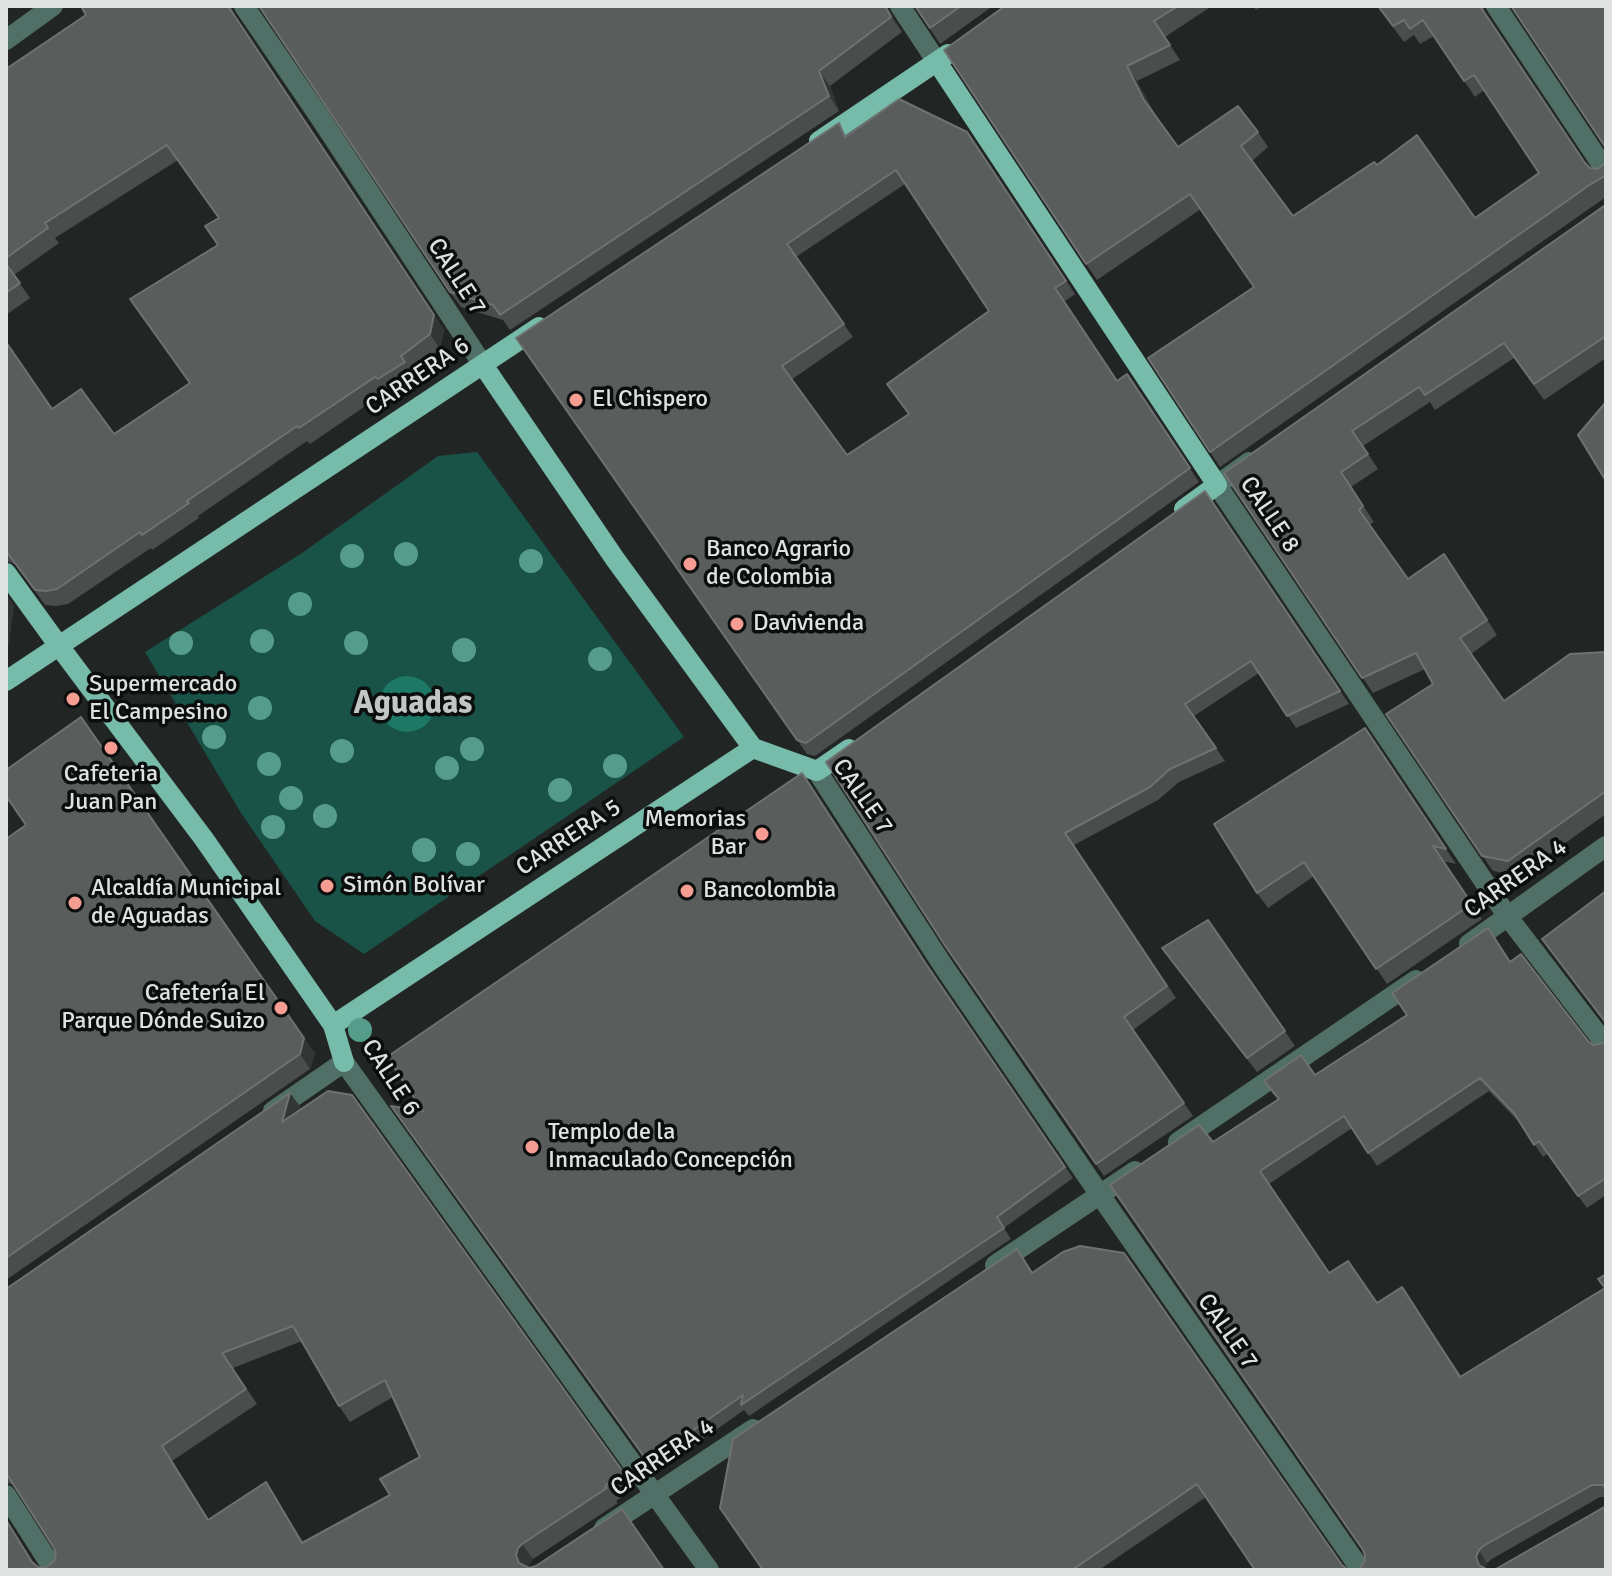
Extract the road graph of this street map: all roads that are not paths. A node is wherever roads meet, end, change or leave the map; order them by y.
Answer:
1 (53, 6) edge
2 (244, 6) edge
3 (900, 6) edge
4 (1496, 6) edge
5 (6, 40) edge
6 (963, 43) edge
7 (937, 62) junction
8 (807, 148) edge
9 (1606, 171) edge
10 (561, 313) edge
11 (483, 365) junction
12 (1269, 449) edge
13 (1217, 485) junction
14 (1165, 522) edge
15 (6, 573) edge
16 (59, 646) junction
17 (6, 681) edge
18 (869, 734) edge
19 (753, 748) junction
20 (817, 771) junction
21 (1606, 846) edge
22 (1508, 917) junction
23 (1455, 953) edge
24 (1429, 971) edge
25 (333, 1025) junction
26 (1606, 1045) edge
27 (344, 1062) junction
28 (253, 1125) edge
29 (1100, 1195) junction
30 (982, 1275) edge
31 (772, 1416) edge
32 (6, 1495) edge
33 (654, 1495) junction
34 (591, 1537) edge
35 (54, 1570) edge
36 (709, 1570) edge
37 (1361, 1570) edge

1 - 5 street
2 - 11 street, CALLE 7
3 - 7 street, CALLE 8
4 - 9 street
6 - 7 main road
7 - 8 main road
7 - 13 main road, CALLE 8
10 - 11 main road, CARRERA 6
11 - 16 main road, CARRERA 6
11 - 19 main road, CALLE 7
12 - 13 street
13 - 14 main road
13 - 22 street, CALLE 8
15 - 16 main road, CALLE 6
16 - 17 main road, CARRERA 6
16 - 25 main road, CALLE 6
18 - 20 main road
19 - 20 main road, CALLE 7
19 - 25 main road, CARRERA 5
20 - 29 street, CALLE 7
21 - 22 street, CARRERA 4
22 - 23 street, CARRERA 4
22 - 26 street, CALLE 8
24 - 29 street
25 - 27 main road, CALLE 6
27 - 28 street
27 - 33 street, CALLE 6
29 - 30 street
29 - 37 street, CALLE 7
31 - 33 street, CARRERA 4
32 - 35 street
33 - 34 street, CARRERA 4
33 - 36 street, CALLE 6

